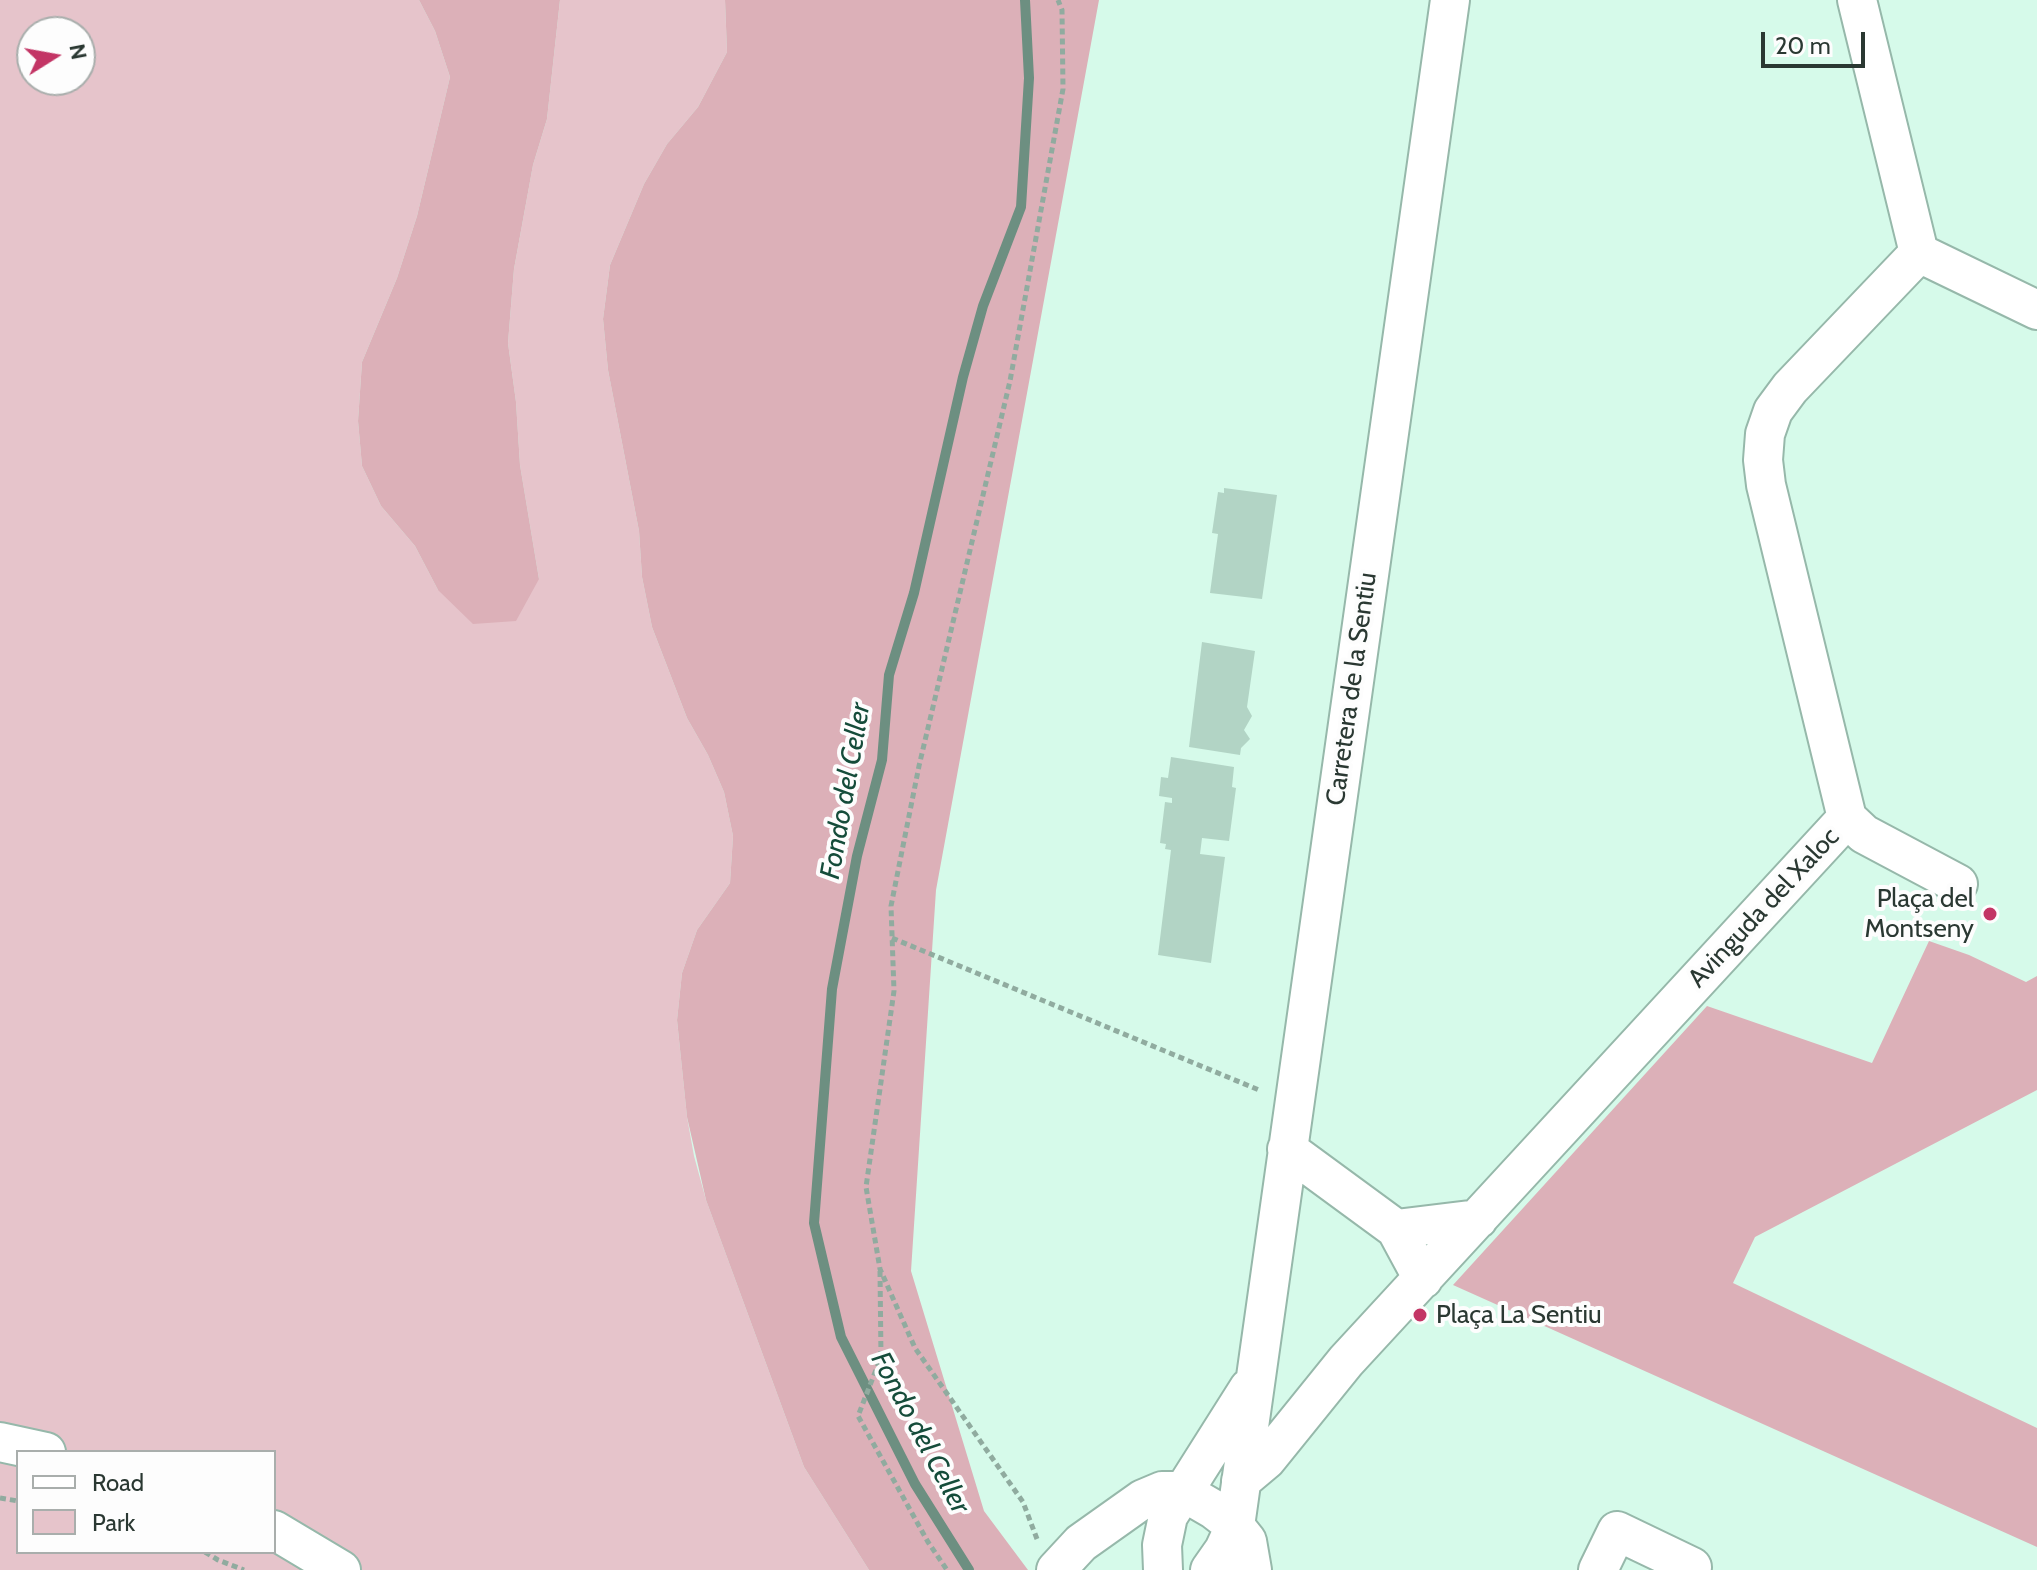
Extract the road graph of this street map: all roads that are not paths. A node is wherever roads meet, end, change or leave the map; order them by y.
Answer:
1 (1450, 0) edge
2 (1857, 0) edge
3 (1919, 253) junction
4 (2037, 310) edge
5 (1847, 818) junction
6 (1958, 884) dead end
7 (1287, 1149) junction
8 (1478, 1219) junction
9 (1396, 1229) junction
10 (1423, 1279) junction
11 (1255, 1379) junction
12 (1288, 1433) junction
13 (0, 1442) edge
14 (37, 1450) edge
15 (1241, 1481) junction
16 (1182, 1491) junction
17 (276, 1531) edge
18 (1244, 1546) edge
19 (1047, 1556) edge
20 (1162, 1558) edge
21 (341, 1570) edge
22 (1210, 1570) edge
23 (1598, 1570) edge
24 (1690, 1570) edge

1 - 7 street, Carretera de la Sentiu
2 - 3 street
3 - 4 street
3 - 5 street, Avinguda del Xaloc
5 - 6 street
5 - 8 street, Avinguda del Xaloc
7 - 9 street
7 - 11 street, Carretera de la Sentiu
8 - 9 street
8 - 10 street, Avinguda del Xaloc
9 - 10 street
10 - 12 street, Avinguda del Xaloc
11 - 15 street
11 - 16 street
12 - 15 street, Avinguda del Xaloc
12 - 18 street, Avinguda del Xaloc
13 - 14 street
15 - 18 street
16 - 18 street
16 - 19 street
16 - 20 street
17 - 21 street
18 - 22 street
23 - 24 street

